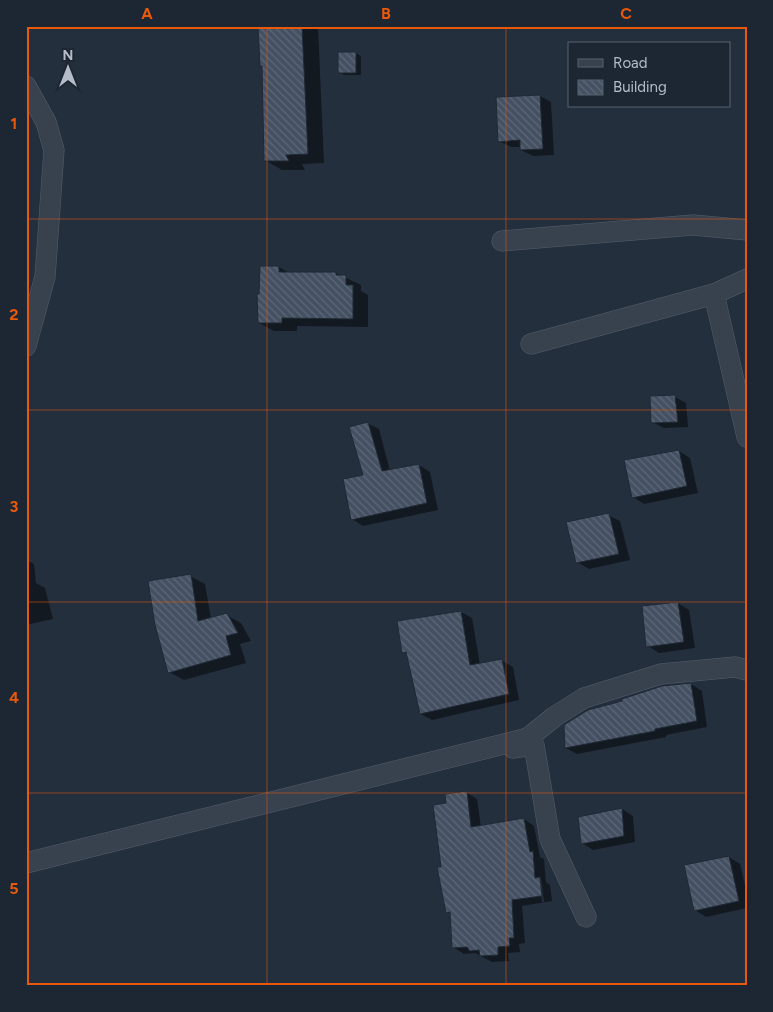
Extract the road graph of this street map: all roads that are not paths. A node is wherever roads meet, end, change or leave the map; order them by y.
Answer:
1 (26, 86) edge
2 (747, 230) edge
3 (502, 241) dead end
4 (747, 279) edge
5 (714, 294) junction
6 (531, 344) dead end
7 (26, 346) edge
8 (747, 437) edge
9 (747, 670) edge
10 (432, 762) junction
11 (26, 863) edge
12 (586, 917) dead end

1 - 7 street
2 - 3 street
4 - 5 street
5 - 6 street
5 - 8 street
9 - 10 street
10 - 11 street
10 - 12 street

